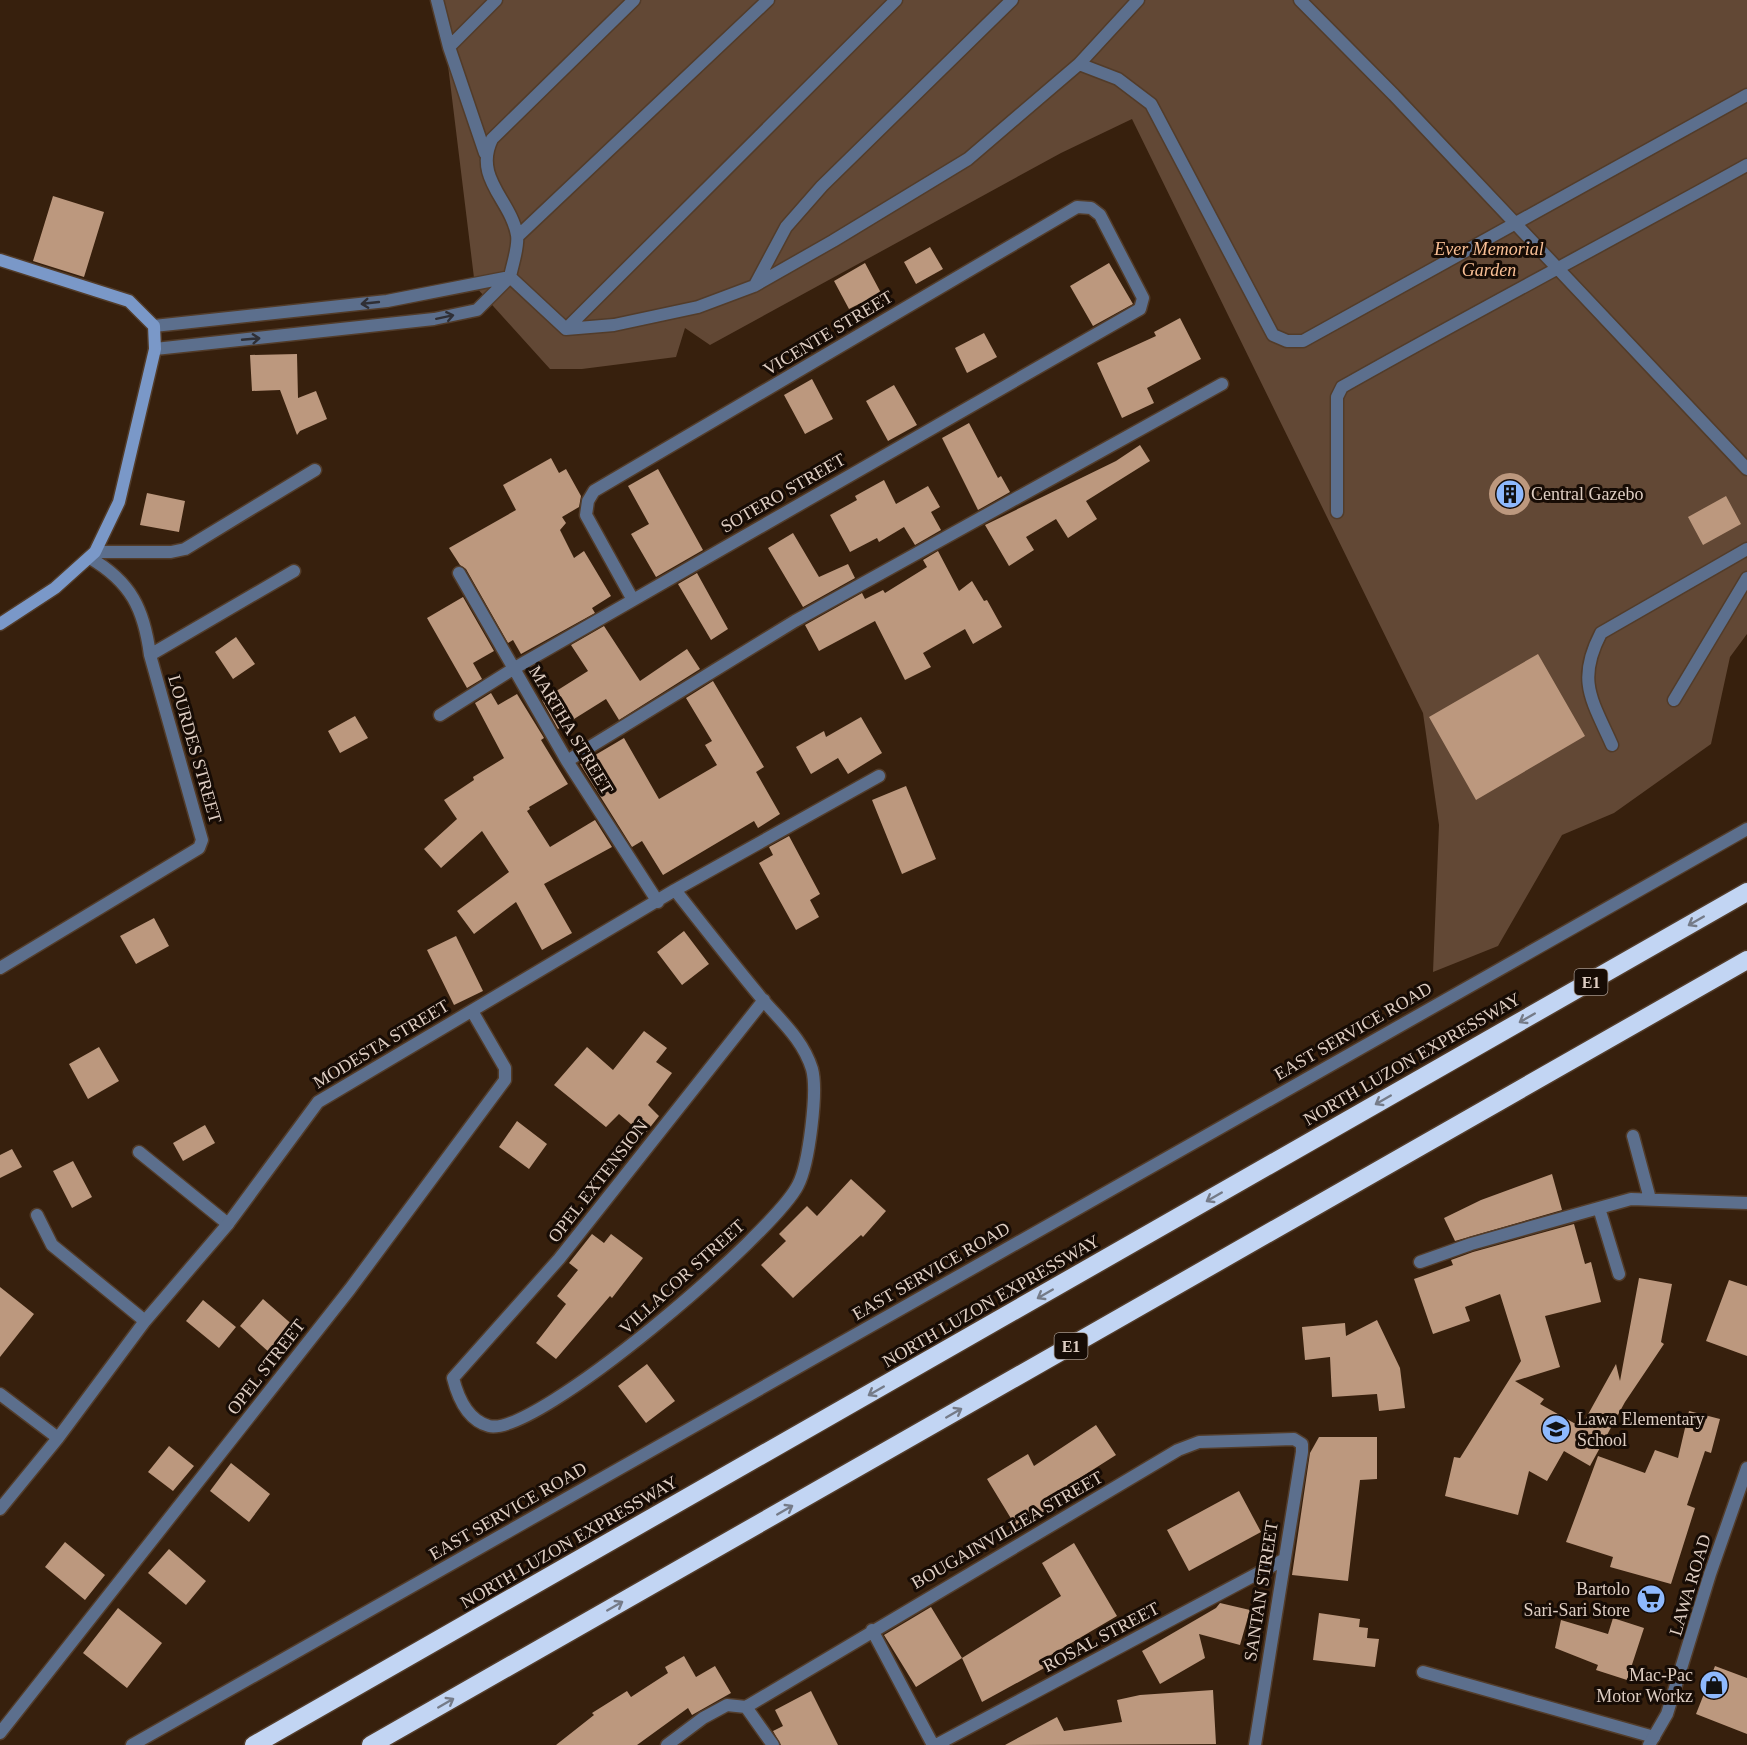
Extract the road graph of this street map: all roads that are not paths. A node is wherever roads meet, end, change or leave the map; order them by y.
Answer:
1 (437, 0) edge
2 (496, 0) edge
3 (634, 0) edge
4 (768, 0) edge
5 (896, 0) edge
6 (1012, 0) edge
7 (1138, 0) edge
8 (1300, 0) edge
9 (449, 47) junction
10 (1079, 64) junction
11 (1747, 95) edge
12 (485, 153) junction
13 (1747, 165) edge
14 (1515, 225) junction
15 (518, 236) junction
16 (0, 260) edge
17 (1559, 269) junction
18 (510, 277) junction
19 (754, 286) junction
20 (1143, 304) joint
21 (154, 326) junction
22 (566, 329) junction
23 (155, 349) junction
24 (1222, 384) dead end
25 (1747, 469) edge
26 (315, 470) dead end
27 (1337, 512) dead end
28 (1747, 549) edge
29 (93, 555) junction
30 (294, 571) dead end
31 (459, 573) dead end
32 (1747, 578) edge
33 (633, 600) junction
34 (0, 624) edge
35 (150, 655) junction
36 (513, 669) junction
37 (1674, 700) dead end
38 (440, 715) dead end
39 (1612, 745) dead end
40 (567, 761) junction
41 (879, 776) dead end
42 (1747, 829) edge
43 (675, 890) junction
44 (1747, 892) edge
45 (658, 902) junction
46 (1747, 960) edge
47 (0, 968) edge
48 (764, 1000) junction
49 (472, 1011) junction
50 (1633, 1136) dead end
51 (139, 1152) dead end
52 (1650, 1199) junction
53 (1747, 1203) edge
54 (1599, 1208) junction
55 (37, 1215) dead end
56 (228, 1224) junction
57 (1420, 1262) dead end
58 (1619, 1274) dead end
59 (145, 1321) junction
60 (453, 1378) joint
61 (0, 1394) edge
62 (58, 1438) junction
63 (1302, 1444) joint
64 (1747, 1468) edge
65 (0, 1509) edge
66 (1283, 1560) junction
67 (872, 1630) junction
68 (1423, 1672) dead end
69 (746, 1707) junction
70 (0, 1733) edge
71 (1652, 1741) edge
72 (132, 1745) edge
73 (254, 1745) edge
74 (371, 1745) edge
75 (667, 1745) edge
76 (773, 1745) edge
77 (934, 1745) edge
78 (1255, 1745) edge

1 - 9 street
2 - 9 street
3 - 12 street
4 - 15 street
5 - 22 street
6 - 19 street
7 - 10 street
8 - 14 street
9 - 12 street
10 - 14 street
10 - 19 street
11 - 14 street
12 - 15 street
13 - 17 street
14 - 17 street
15 - 18 street
16 - 21 main road
17 - 25 street
17 - 27 street
18 -> 21 street
18 - 22 street
23 -> 18 street
19 - 22 street
20 - 33 street, SOTERO STREET
20 - 33 street, VICENTE STREET
21 - 23 main road
23 - 29 main road
24 - 40 street
26 - 29 street
28 - 39 street
29 - 34 main road
29 - 35 street, LOURDES STREET
30 - 35 street
31 - 36 street, MARTHA STREET
32 - 37 street
33 - 36 street, SOTERO STREET
35 - 47 street, LOURDES STREET
36 - 38 street, SOTERO STREET
36 - 40 street, MARTHA STREET
40 - 45 street, MARTHA STREET
41 - 43 street, MODESTA STREET
42 - 72 street, EAST SERVICE ROAD
43 - 45 street, MODESTA STREET
43 - 48 street, VILLACOR STREET
44 -> 73 highway, NORTH LUZON EXPRESSWAY / E1
45 - 49 street, MODESTA STREET
74 -> 46 highway, E1
48 - 60 street, OPEL EXTENSION
48 - 60 street, VILLACOR STREET
49 - 56 street, MODESTA STREET
49 - 70 street, OPEL STREET
50 - 52 street
51 - 56 street
52 - 53 street
52 - 54 street
54 - 57 street
54 - 58 street
55 - 59 street
56 - 59 street, MODESTA STREET
59 - 62 street, MODESTA STREET
61 - 62 street
62 - 65 street, MODESTA STREET
63 - 66 street, SANTAN STREET
63 - 67 street, BOUGAINVILLEA STREET
64 - 71 street, LAWA ROAD
66 - 77 street, ROSAL STREET
66 - 78 street, SANTAN STREET
67 - 69 street, BOUGAINVILLEA STREET
67 - 77 street
68 - 71 street
69 - 75 street
69 - 76 street

